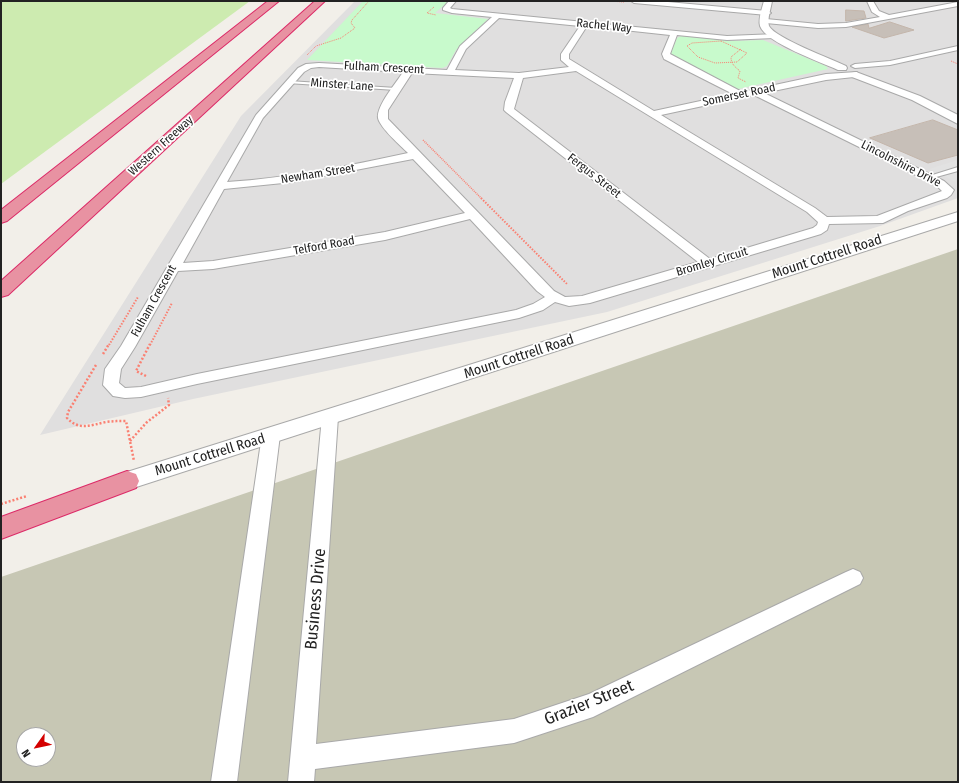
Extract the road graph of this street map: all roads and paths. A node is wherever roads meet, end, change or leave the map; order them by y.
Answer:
1 (259, 1) edge
2 (274, 1) edge
3 (320, 1) edge
4 (453, 1) edge
5 (634, 1) edge
6 (768, 1) edge
7 (870, 1) edge
8 (958, 4) edge
9 (436, 5) dead end
10 (438, 15) dead end
11 (497, 16) junction
12 (766, 17) junction
13 (888, 17) junction
14 (585, 24) junction
15 (674, 33) junction
16 (774, 36) junction
17 (746, 48) dead end
18 (958, 48) edge
19 (741, 50) junction
20 (937, 53) junction
21 (951, 58) dead end
22 (732, 63) junction
23 (890, 63) junction
24 (576, 68) junction
25 (409, 70) junction
26 (850, 70) junction
27 (450, 72) junction
28 (869, 72) junction
29 (519, 76) junction
30 (826, 77) junction
31 (289, 82) junction
32 (753, 88) junction
33 (396, 89) junction
34 (741, 95) junction
35 (958, 112) edge
36 (131, 114) junction
37 (652, 114) junction
38 (958, 120) edge
39 (418, 136) dead end
40 (415, 155) junction
41 (958, 169) edge
42 (929, 177) junction
43 (219, 186) junction
44 (473, 215) junction
45 (958, 215) edge
46 (1, 218) edge
47 (824, 221) junction
48 (47, 250) junction
49 (708, 264) junction
50 (173, 267) junction
51 (567, 284) dead end
52 (1, 291) edge
53 (1, 296) edge
54 (553, 298) junction
55 (330, 417) junction
56 (271, 435) junction
57 (127, 481) junction
58 (1, 518) edge
59 (1, 528) edge
60 (853, 578) dead end
61 (303, 758) junction
62 (224, 782) edge
63 (301, 782) edge

1 - 36 highway
2 - 36 highway
3 - 48 highway, Western Freeway
4 - 11 street, Rachel Way
5 - 12 street
6 - 12 street
7 - 13 street
8 - 13 street
9 - 10 path
11 - 14 street, Rachel Way
11 - 27 street
12 - 13 street
12 - 16 street
14 - 15 street, Rachel Way
14 - 24 street
15 - 16 street, Rachel Way
15 - 34 street
16 - 26 street
17 - 19 path
18 - 20 street, Somerset Road
19 - 22 path
19 - 22 path
19 - 22 path
20 - 21 street
20 - 23 street, Somerset Road
22 - 32 path
23 - 26 street, Somerset Road
23 - 28 street, Somerset Road
24 - 29 street, Fulham Crescent
24 - 37 street
25 - 27 street, Fulham Crescent
25 - 31 street, Fulham Crescent
25 - 33 street
26 - 28 street
26 - 30 street, Somerset Road
26 - 30 street, Somerset Road
26 - 38 street
27 - 29 street, Fulham Crescent
28 - 35 street
29 - 49 street, Fergus Street
30 - 32 street, Somerset Road
31 - 33 lane, Minster Lane
31 - 43 street, Fulham Crescent
32 - 34 street, Somerset Road
32 - 42 street, Lincolnshire Drive
33 - 40 street
34 - 37 street, Somerset Road
36 - 46 highway
37 - 47 street
39 - 51 path
40 - 43 street, Newham Street
40 - 44 street
41 - 42 lane
42 - 47 street, Lincolnshire Drive
43 - 50 street, Fulham Crescent
44 - 50 street, Telford Road
44 - 54 street
45 - 55 street, Mount Cottrell Road
47 - 49 street, Bromley Circuit
48 - 52 highway, Western Freeway
48 - 53 highway
49 - 54 street, Bromley Circuit
50 - 54 street, Fulham Crescent
55 - 56 street, Mount Cottrell Road
55 - 61 street, Business Drive
56 - 57 street, Mount Cottrell Road
56 - 62 street
57 - 58 highway
57 - 59 highway
60 - 61 street, Grazier Street
61 - 63 street, Business Drive

